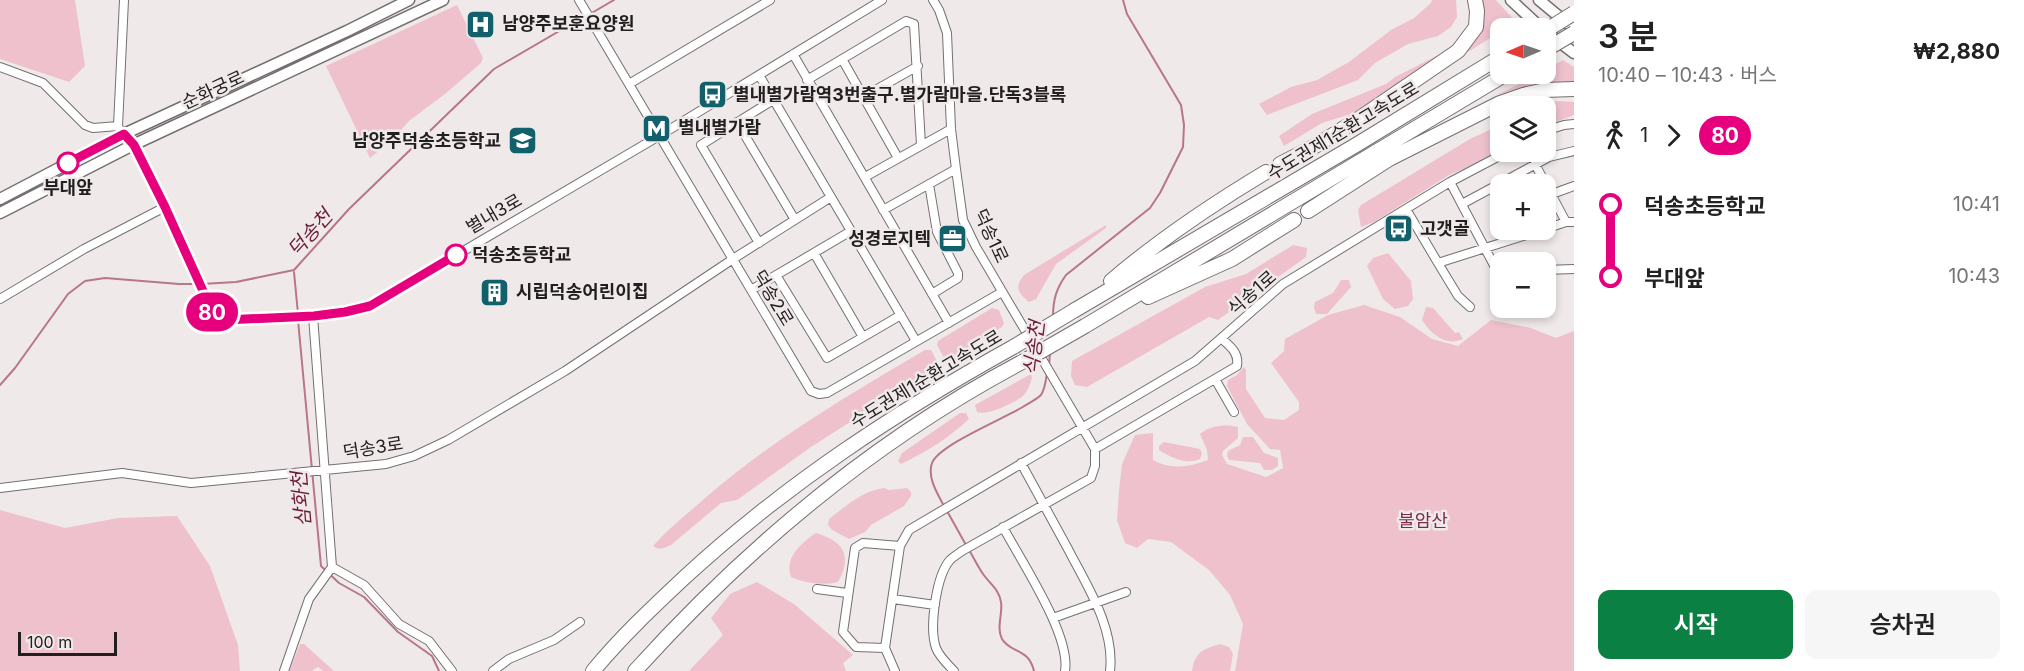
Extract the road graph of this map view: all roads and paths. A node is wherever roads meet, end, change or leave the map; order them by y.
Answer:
1 (124, 0) edge
2 (409, 0) edge
3 (443, 0) edge
4 (770, 0) edge
5 (882, 0) edge
6 (933, 0) edge
7 (1475, 0) edge
8 (1511, 0) edge
9 (1539, 0) edge
10 (580, 2) edge
11 (1574, 13) edge
12 (1531, 18) edge
13 (1556, 23) edge
14 (1574, 31) edge
15 (1556, 39) edge
16 (1556, 43) edge
17 (1574, 53) edge
18 (793, 54) junction
19 (842, 59) junction
20 (1490, 63) edge
21 (918, 66) junction
22 (0, 67) edge
23 (759, 75) junction
24 (807, 80) junction
25 (629, 84) junction
26 (1490, 84) edge
27 (1574, 89) edge
28 (863, 97) junction
29 (773, 100) junction
30 (737, 122) junction
31 (1574, 124) edge
32 (1556, 128) edge
33 (951, 129) junction
34 (121, 130) junction
35 (659, 136) junction
36 (134, 145) junction
37 (921, 145) junction
38 (1574, 151) edge
39 (898, 158) junction
40 (1490, 161) edge
41 (1280, 164) dead end
42 (1534, 164) junction
43 (956, 169) junction
44 (1266, 172) dead end
45 (1518, 174) edge
46 (1540, 174) edge
47 (865, 177) junction
48 (1450, 182) junction
49 (929, 184) junction
50 (1574, 186) edge
51 (1490, 190) edge
52 (1556, 193) edge
53 (831, 197) junction
54 (0, 199) edge
55 (1556, 200) edge
56 (1462, 204) junction
57 (165, 207) junction
58 (1406, 209) junction
59 (883, 210) junction
60 (1308, 211) dead end
61 (0, 213) edge
62 (795, 220) junction
63 (1294, 220) dead end
64 (1570, 222) edge
65 (851, 231) junction
66 (1505, 240) edge
67 (759, 243) junction
68 (1485, 249) junction
69 (814, 253) junction
70 (1490, 258) edge
71 (732, 259) junction
72 (1438, 263) junction
73 (1574, 269) edge
74 (1556, 270) edge
75 (776, 275) junction
76 (751, 290) junction
77 (1002, 292) junction
78 (932, 294) junction
79 (0, 299) edge
80 (1470, 307) dead end
81 (1079, 308) junction
82 (901, 315) junction
83 (314, 316) junction
84 (949, 323) junction
85 (1088, 325) junction
86 (863, 338) junction
87 (1222, 339) junction
88 (916, 341) junction
89 (1215, 379) junction
90 (1234, 412) dead end
91 (1083, 427) junction
92 (1095, 448) junction
93 (1021, 463) junction
94 (320, 470) junction
95 (0, 488) edge
96 (1044, 504) junction
97 (1003, 527) junction
98 (900, 546) junction
99 (331, 569) junction
100 (817, 589) dead end
101 (1126, 592) dead end
102 (847, 593) junction
103 (892, 599) junction
104 (1096, 602) junction
105 (935, 605) junction
106 (1053, 618) junction
107 (580, 622) dead end
108 (885, 648) junction
109 (284, 671) edge
110 (452, 671) edge
111 (493, 671) edge
112 (593, 671) edge
113 (634, 671) edge
114 (895, 671) edge
115 (954, 671) edge
116 (1065, 671) edge
117 (1110, 671) edge

1 - 34 street
2 - 34 street, 순화궁로
3 - 36 street, 순화궁로
4 - 25 street
5 - 18 street, 별내3로
6 - 33 street, 덕송1로
7 - 41 highway
8 - 12 street
9 - 14 street
10 - 25 street, 덕송2로
11 - 13 highway, bridge
14 - 16 highway, bridge
15 - 17 street
18 - 23 street, 별내3로
18 - 24 street
19 - 21 street
19 - 24 street
19 - 28 street
20 - 81 highway, 수도권제1순환고속도로
21 - 28 street
21 - 37 street
22 - 34 street
23 - 29 street
23 - 35 street, 별내3로
24 - 47 street
25 - 35 street, 덕송2로
26 - 85 highway, 수도권제1순환고속도로
27 - 60 highway
28 - 39 street
29 - 30 street
29 - 53 street
30 - 62 street
30 - 67 street
31 - 32 street
33 - 37 street
33 - 43 street, 덕송1로
34 - 36 street, 별내3로
34 - 54 street, 순화궁로
35 - 71 street, 덕송2로
35 - 83 street, 별내3로
36 - 57 street, 별내3로
36 - 61 street, 순화궁로
37 - 39 street
38 - 42 street
39 - 47 street
40 - 48 street, 식송1로
42 - 45 street
42 - 46 street
43 - 49 street
43 - 77 street, 덕송1로
44 - 81 highway
47 - 59 street
48 - 56 street
48 - 58 street, 식송1로
49 - 59 street
49 - 78 street
50 - 52 street
51 - 56 street
53 - 62 street, 덕송3로
53 - 65 street
55 - 64 street
56 - 68 street
57 - 79 street
57 - 83 street, 별내3로
58 - 72 street
58 - 87 street, 식송1로
59 - 78 street
62 - 67 street, 덕송3로
63 - 85 highway
65 - 69 street
65 - 82 street
66 - 68 street
67 - 71 street, 덕송3로
68 - 70 street
68 - 72 street
69 - 75 street
69 - 86 street
71 - 76 street, 덕송2로
71 - 94 street, 덕송3로
72 - 80 street
73 - 74 street
75 - 76 street
75 - 86 street
76 - 88 street, 덕송2로
77 - 84 street, 덕송2로
77 - 91 street, 덕송1로
78 - 84 street
81 - 112 highway, 수도권제1순환고속도로, bridge
82 - 86 street
82 - 88 street
83 - 94 street
84 - 88 street, 덕송2로
85 - 113 highway, 수도권제1순환고속도로, bridge
87 - 89 street
87 - 91 street, 식송1로
89 - 90 street
89 - 92 street
91 - 92 street, 덕송1로
91 - 93 street, 식송1로
92 - 96 street
93 - 96 street
93 - 98 street, 식송1로
94 - 95 street, 덕송3로
94 - 99 street
96 - 97 street
96 - 104 street
97 - 105 street
97 - 106 street
98 - 102 street
98 - 103 street
99 - 109 street
99 - 110 street
100 - 102 street
101 - 104 street
102 - 108 street
103 - 105 street
103 - 108 street
104 - 106 street
104 - 117 street
105 - 115 street
106 - 116 street
107 - 111 street
108 - 114 street

